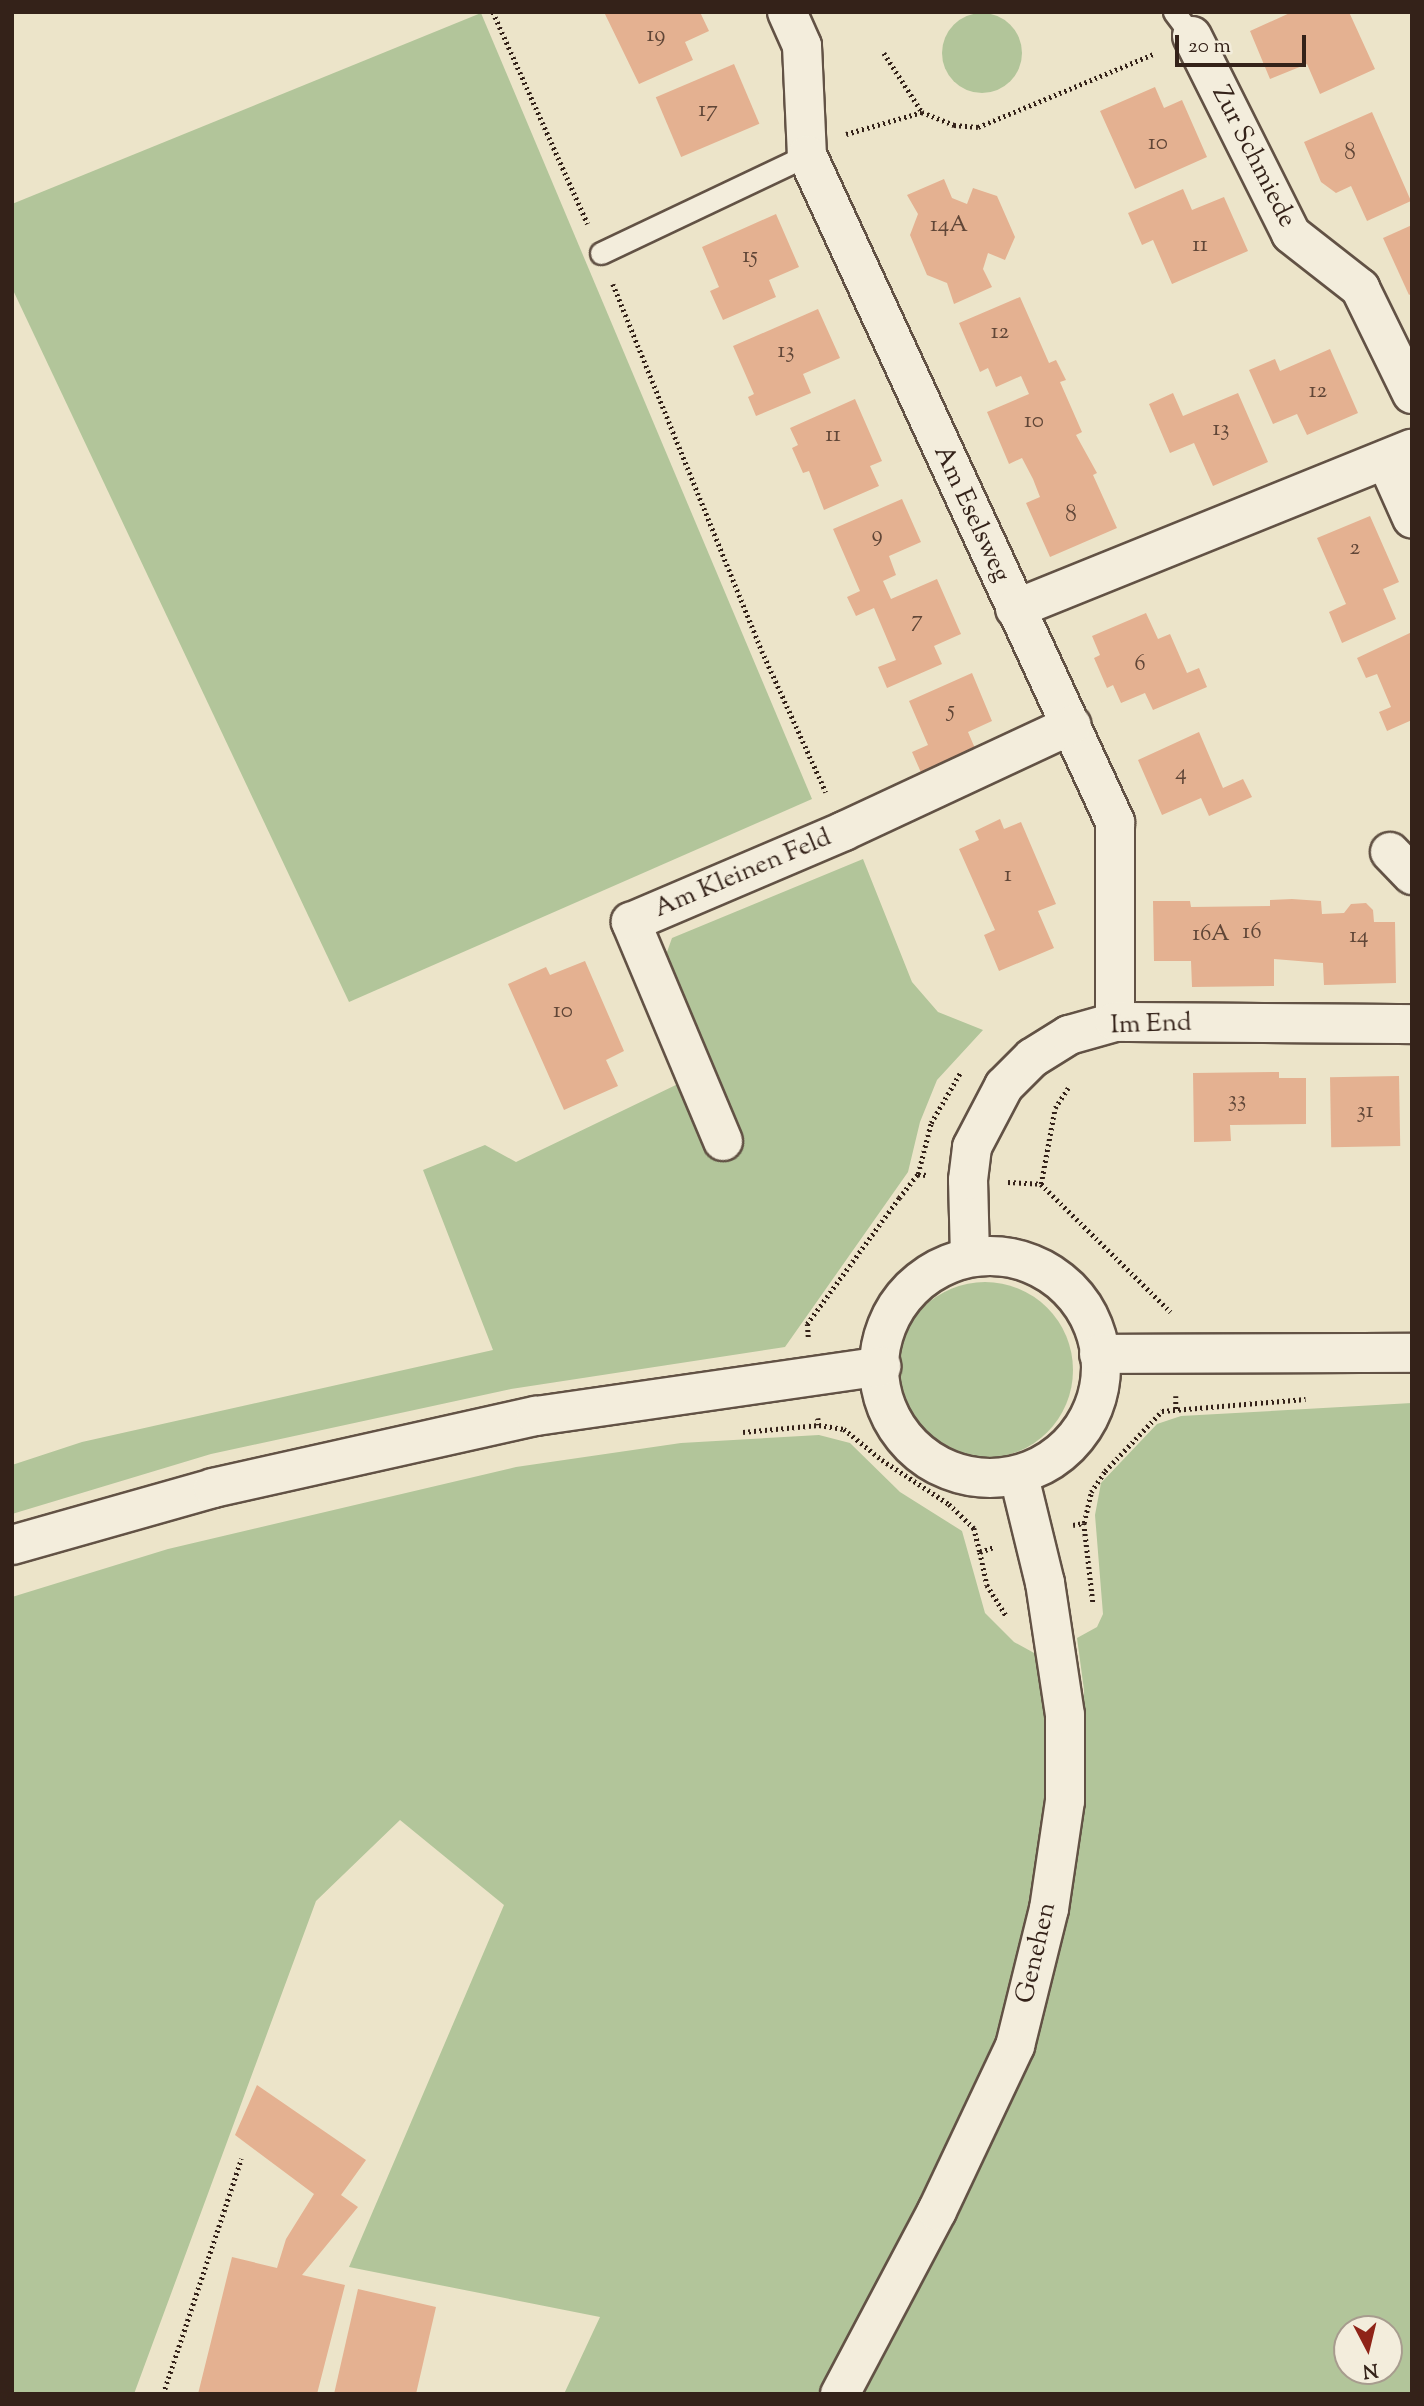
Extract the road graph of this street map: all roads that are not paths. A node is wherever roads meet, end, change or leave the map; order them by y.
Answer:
1 (787, 12) edge
2 (1183, 24) edge
3 (807, 155) junction
4 (601, 253) road end
5 (1412, 394) edge
6 (1399, 455) edge
7 (1412, 519) edge
8 (1015, 609) junction
9 (1071, 725) junction
10 (1115, 1022) junction
11 (1412, 1024) edge
12 (723, 1141) dead end
13 (970, 1256) junction
14 (1412, 1353) edge
15 (1099, 1354) junction
16 (881, 1366) junction
17 (1019, 1476) junction
18 (12, 1545) edge
19 (840, 2394) edge

1 - 3 street, Am Eselsweg
2 - 5 street, Zur Schmiede
3 - 4 lane
3 - 8 street, Am Eselsweg
6 - 7 street
6 - 8 street
8 - 9 street, Am Eselsweg
9 - 10 street, Am Eselsweg
9 - 12 street, Am Kleinen Feld
10 - 11 street, Im End
10 - 13 street, Im End
13 - 15 street
13 - 16 street
14 - 15 street
15 - 17 street
16 - 17 street
16 - 18 street
17 - 19 street, Genehen

